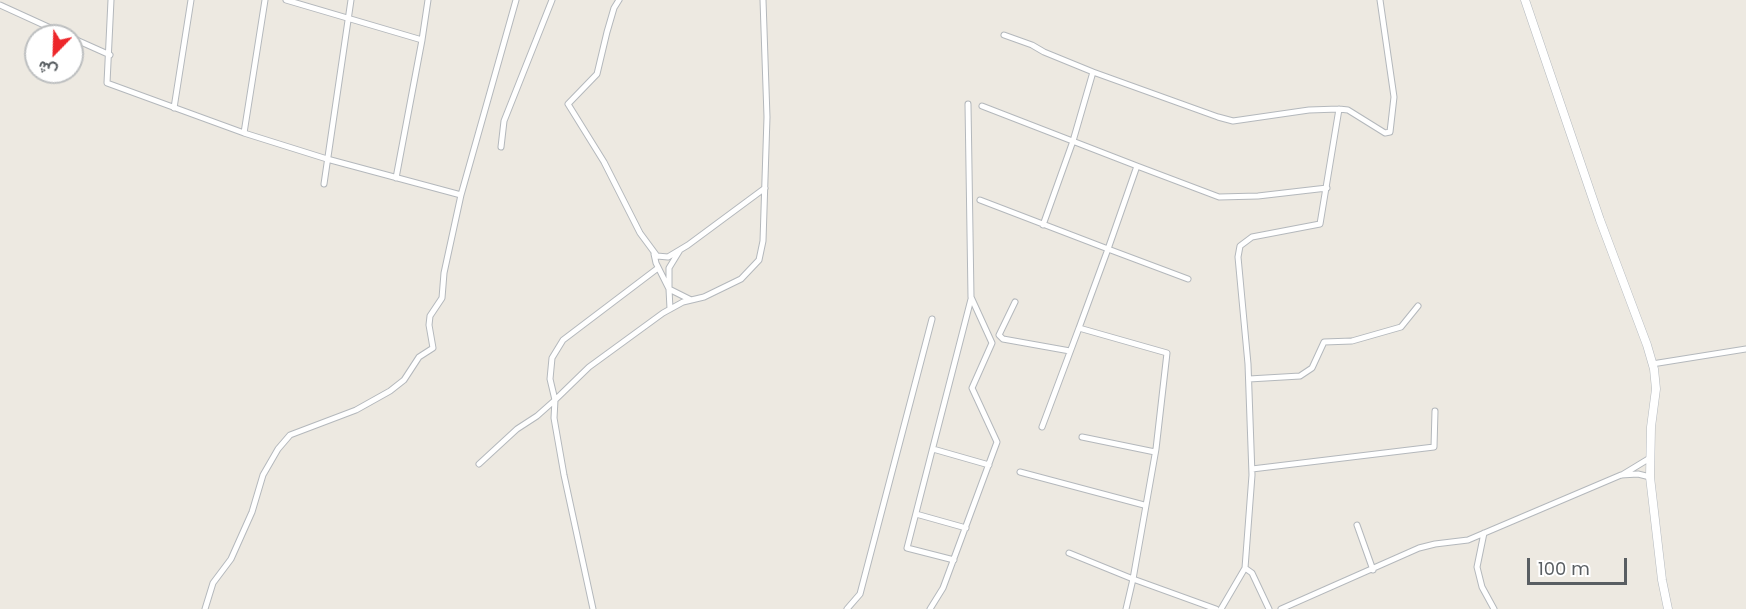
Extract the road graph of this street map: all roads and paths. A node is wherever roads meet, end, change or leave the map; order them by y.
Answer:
1 (111, 0) edge
2 (191, 0) edge
3 (265, 0) edge
4 (286, 0) edge
5 (351, 0) edge
6 (428, 0) edge
7 (516, 0) edge
8 (552, 0) edge
9 (619, 0) edge
10 (763, 0) edge
11 (1380, 0) edge
12 (1525, 0) edge
13 (0, 6) edge
14 (348, 19) junction
15 (41, 24) edge
16 (1004, 35) dead end
17 (422, 40) junction
18 (84, 43) edge
19 (110, 54) junction
20 (1093, 72) junction
21 (968, 104) dead end
22 (982, 106) dead end
23 (174, 108) junction
24 (1339, 109) junction
25 (244, 133) junction
26 (1073, 141) junction
27 (501, 147) dead end
28 (327, 159) junction
29 (1137, 166) junction
30 (396, 178) junction
31 (324, 184) dead end
32 (765, 188) junction
33 (1327, 188) junction
34 (461, 195) junction
35 (981, 200) dead end
36 (1043, 225) junction
37 (681, 249) junction
38 (1108, 249) junction
39 (654, 252) junction
40 (658, 268) junction
41 (1188, 279) dead end
42 (669, 289) junction
43 (971, 297) junction
44 (691, 300) junction
45 (1015, 302) dead end
46 (1418, 306) dead end
47 (670, 309) junction
48 (932, 319) dead end
49 (1079, 328) junction
50 (1746, 349) edge
51 (1070, 351) junction
52 (1652, 364) junction
53 (1249, 379) junction
54 (555, 400) junction
55 (1435, 411) dead end
56 (1042, 427) dead end
57 (1082, 437) dead end
58 (933, 450) junction
59 (1155, 452) junction
60 (1650, 458) junction
61 (479, 464) dead end
62 (989, 465) junction
63 (1252, 469) junction
64 (1020, 472) dead end
65 (1621, 476) junction
66 (1650, 477) junction
67 (1144, 505) junction
68 (916, 514) junction
69 (1357, 525) dead end
70 (966, 528) junction
71 (1484, 533) junction
72 (1069, 553) dead end
73 (954, 560) junction
74 (1245, 568) junction
75 (1373, 570) junction
76 (1133, 579) junction
77 (205, 609) edge
78 (593, 609) edge
79 (847, 609) edge
80 (930, 609) edge
81 (1126, 609) edge
82 (1216, 609) edge
83 (1221, 609) edge
84 (1269, 609) edge
85 (1281, 609) edge
86 (1494, 609) edge
87 (1668, 609) edge

1 - 19 street
2 - 23 street
3 - 25 street
4 - 14 street
5 - 14 street
6 - 17 street
7 - 34 street
8 - 27 street
9 - 39 street
10 - 32 street
11 - 24 street
12 - 52 street
13 - 15 street
14 - 17 street
14 - 28 street
16 - 20 street
17 - 30 street
18 - 19 street
19 - 23 street
20 - 24 street
20 - 26 street
21 - 43 street
22 - 26 street
23 - 25 street
24 - 33 street
25 - 28 street
26 - 29 street
26 - 36 street
28 - 30 street
28 - 31 street
29 - 33 street
29 - 38 street
30 - 34 street
32 - 37 street
32 - 44 street
33 - 53 street
34 - 77 street
35 - 36 street
36 - 38 street
37 - 39 street
37 - 42 street
38 - 41 street
38 - 49 street
39 - 40 street
40 - 42 street
40 - 54 street
42 - 44 street
42 - 47 street
43 - 58 street
43 - 62 street
44 - 47 street
45 - 51 street
46 - 53 street
47 - 54 street
48 - 79 street
49 - 51 street
49 - 59 street
50 - 52 street
51 - 56 street
52 - 60 street
53 - 63 street
54 - 61 street
54 - 78 street
55 - 63 street
57 - 59 street
58 - 62 street
58 - 68 street
59 - 67 street
60 - 65 street
60 - 66 street
62 - 70 street
63 - 74 street
64 - 67 street
65 - 66 street
65 - 71 street
66 - 87 street
67 - 76 street
68 - 70 street
68 - 73 street
69 - 75 street
70 - 73 street
71 - 75 street
71 - 86 street
72 - 76 street
73 - 80 street
74 - 83 street
74 - 84 street
75 - 85 street
76 - 81 street
76 - 82 street

